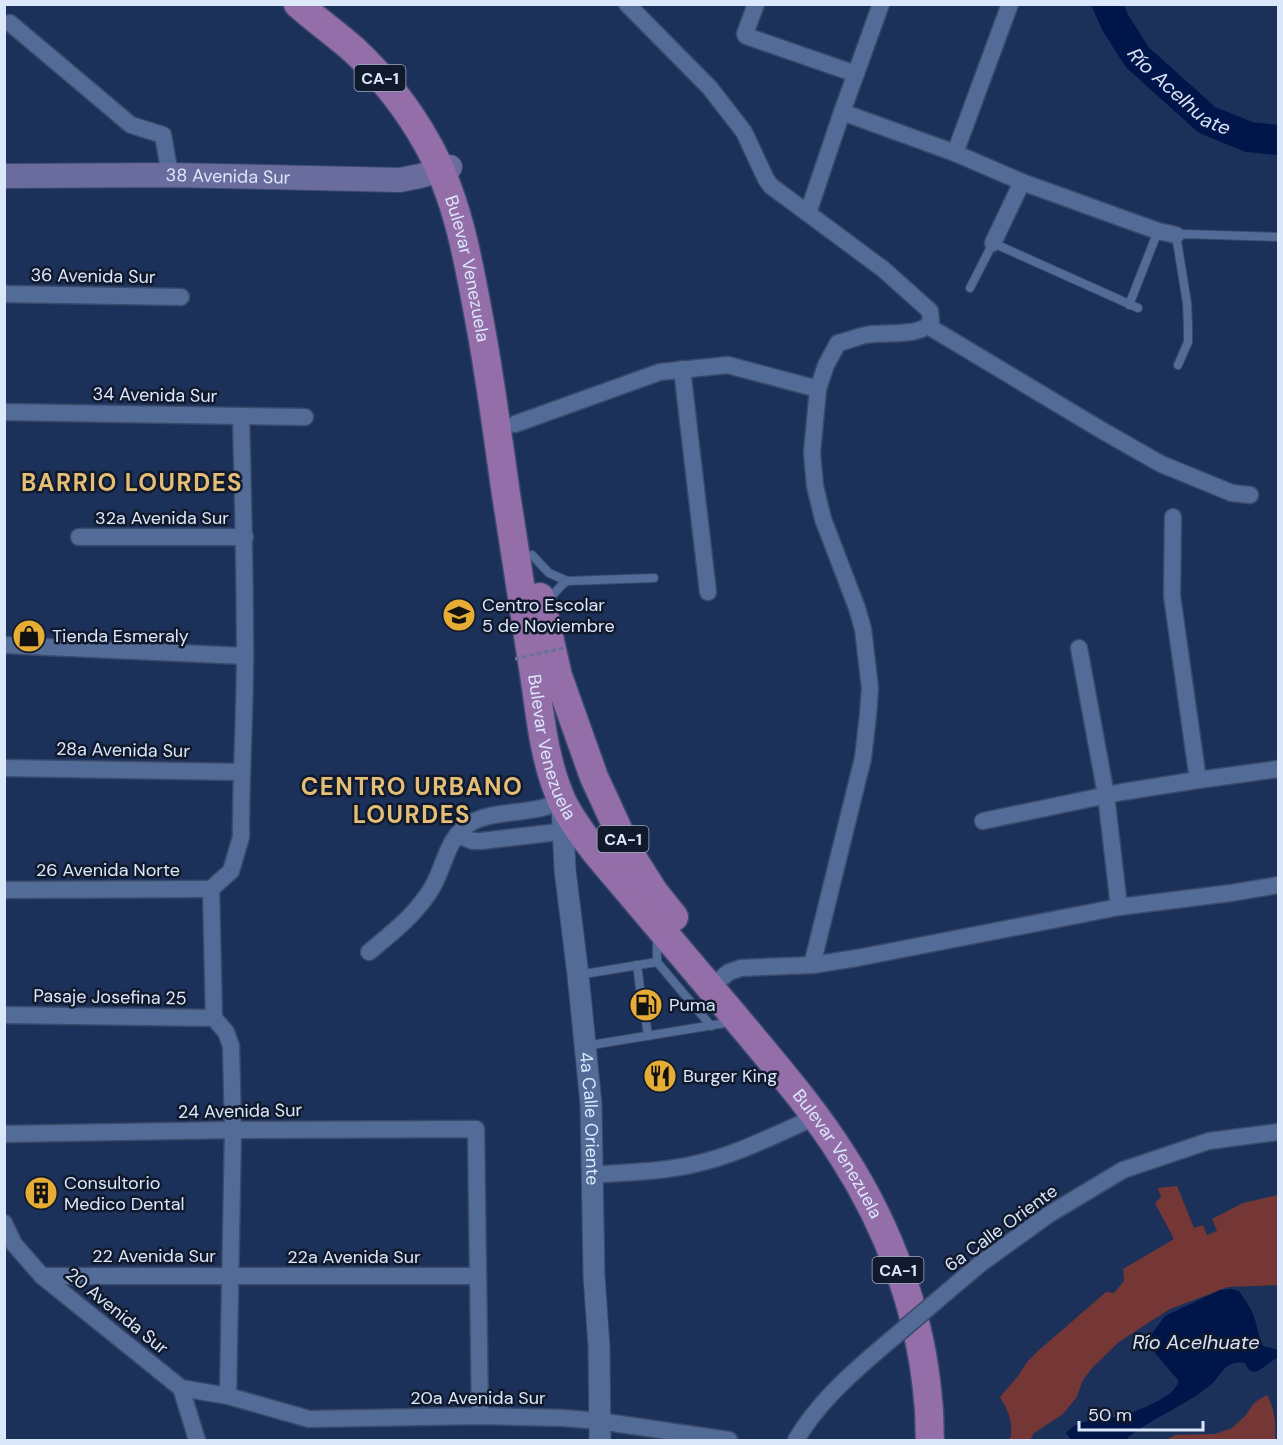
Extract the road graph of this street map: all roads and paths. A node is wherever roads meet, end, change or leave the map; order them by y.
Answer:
1 (298, 4) edge
2 (324, 4) edge
3 (627, 4) edge
4 (756, 4) edge
5 (881, 4) edge
6 (1010, 4) edge
7 (10, 23) dead end
8 (856, 74) junction
9 (842, 112) junction
10 (435, 125) junction
11 (955, 153) junction
12 (445, 169) junction
13 (170, 175) junction
14 (4, 176) edge
15 (1022, 182) junction
16 (471, 209) junction
17 (808, 213) junction
18 (1158, 231) junction
19 (1176, 235) junction
20 (1278, 237) edge
21 (993, 243) junction
22 (970, 288) dead end
23 (4, 294) edge
24 (181, 297) dead end
25 (1129, 304) junction
26 (1138, 308) dead end
27 (928, 326) junction
28 (1178, 365) dead end
29 (682, 369) junction
30 (818, 388) junction
31 (4, 412) edge
32 (241, 416) junction
33 (305, 417) dead end
34 (515, 424) junction
35 (1250, 495) dead end
36 (1173, 518) dead end
37 (79, 537) dead end
38 (245, 537) junction
39 (532, 555) junction
40 (654, 578) dead end
41 (567, 581) junction
42 (708, 592) dead end
43 (542, 610) junction
44 (4, 645) edge
45 (563, 648) dead end
46 (1079, 648) dead end
47 (245, 656) junction
48 (515, 659) dead end
49 (4, 768) edge
50 (1278, 769) edge
51 (241, 772) junction
52 (1198, 780) junction
53 (1106, 795) junction
54 (562, 800) junction
55 (605, 800) junction
56 (983, 821) dead end
57 (571, 831) junction
58 (457, 835) junction
59 (1278, 885) edge
60 (211, 889) junction
61 (4, 890) edge
62 (1119, 907) junction
63 (657, 924) junction
64 (369, 952) dead end
65 (657, 962) junction
66 (637, 965) junction
67 (812, 965) junction
68 (578, 975) junction
69 (723, 977) junction
70 (640, 988) dead end
71 (4, 1015) edge
72 (214, 1018) junction
73 (646, 1022) dead end
74 (724, 1023) junction
75 (648, 1036) junction
76 (585, 1046) junction
77 (816, 1117) junction
78 (232, 1130) junction
79 (1278, 1132) edge
80 (4, 1134) edge
81 (593, 1174) junction
82 (4, 1223) edge
83 (42, 1276) junction
84 (231, 1276) junction
85 (478, 1276) junction
86 (181, 1388) junction
87 (228, 1396) junction
88 (480, 1416) junction
89 (600, 1431) edge
90 (197, 1440) edge
91 (729, 1440) edge
92 (796, 1440) edge
93 (930, 1440) edge
94 (945, 1440) edge

1 - 12 highway, Bulevar Venezuela / CA-1
2 - 10 highway, Bulevar Venezuela / CA-1
3 - 17 street
4 - 8 street
5 - 8 street
6 - 11 street
7 - 13 street
8 - 9 street
9 - 11 street
9 - 17 street
10 - 12 highway
10 - 16 highway, Bulevar Venezuela / CA-1
11 - 15 street
12 - 13 main road, 38 Avenida Sur
12 - 16 highway
12 - 54 highway, Bulevar Venezuela / CA-1
13 - 14 main road, 38 Avenida Sur
15 - 18 street
15 - 21 street
16 - 34 highway, Bulevar Venezuela / CA-1
17 - 27 street
18 - 19 street
18 - 25 lane
19 - 20 lane
19 - 28 lane
21 - 22 lane
21 - 25 lane
23 - 24 street, 36 Avenida Sur
25 - 26 lane
27 - 30 street
27 - 35 street
29 - 30 street
29 - 34 street
29 - 42 street
30 - 67 street
31 - 32 street, 34 Avenida Sur
32 - 33 street, 34 Avenida Sur
32 - 38 street
34 - 39 highway, Bulevar Venezuela / CA-1
36 - 52 street
37 - 38 street, 32a Avenida Sur
38 - 47 street
39 - 41 lane
39 - 43 highway, Bulevar Venezuela / CA-1
40 - 41 lane
41 - 43 lane
43 - 55 highway, Bulevar Venezuela / CA-1
44 - 47 street
45 - 48 path, bridge
46 - 53 street
47 - 51 street
49 - 51 street, 28a Avenida Sur
50 - 52 street
51 - 60 street
52 - 53 street
53 - 56 street
53 - 62 street
54 - 55 highway
54 - 57 highway, Bulevar Venezuela / CA-1
54 - 58 street
55 - 69 highway, Bulevar Venezuela / CA-1
57 - 58 street
57 - 63 highway, Bulevar Venezuela / CA-1
57 - 68 street, 4a Calle Oriente
58 - 64 street
59 - 62 street
60 - 61 street, 26 Avenida Norte
60 - 72 street
62 - 67 street
63 - 65 lane
63 - 74 highway, Bulevar Venezuela / CA-1
65 - 66 lane
65 - 74 lane
66 - 68 lane
66 - 70 lane
67 - 69 street
68 - 76 street, 4a Calle Oriente
69 - 94 highway, Bulevar Venezuela / CA-1
71 - 72 street, Pasaje Josefina 25
72 - 78 street
73 - 75 lane
74 - 75 lane
74 - 77 highway, Bulevar Venezuela / CA-1
75 - 76 lane
76 - 81 street, 4a Calle Oriente
77 - 81 street
77 - 93 highway, Bulevar Venezuela / CA-1
78 - 80 street, 24 Avenida Sur
78 - 84 street
78 - 85 street, 24 Avenida Sur
79 - 92 street, 6a Calle Oriente, bridge
81 - 89 street, 4a Calle Oriente
82 - 83 street, 20 Avenida Sur
83 - 84 street, 22 Avenida Sur
83 - 86 street, 20 Avenida Sur
84 - 85 street, 22a Avenida Sur
84 - 87 street
85 - 88 street
86 - 87 street, 20 Avenida Sur
86 - 90 street
87 - 88 street, 20a Avenida Sur
88 - 89 street, 20a Avenida Sur
89 - 91 street, 20a Avenida Sur

